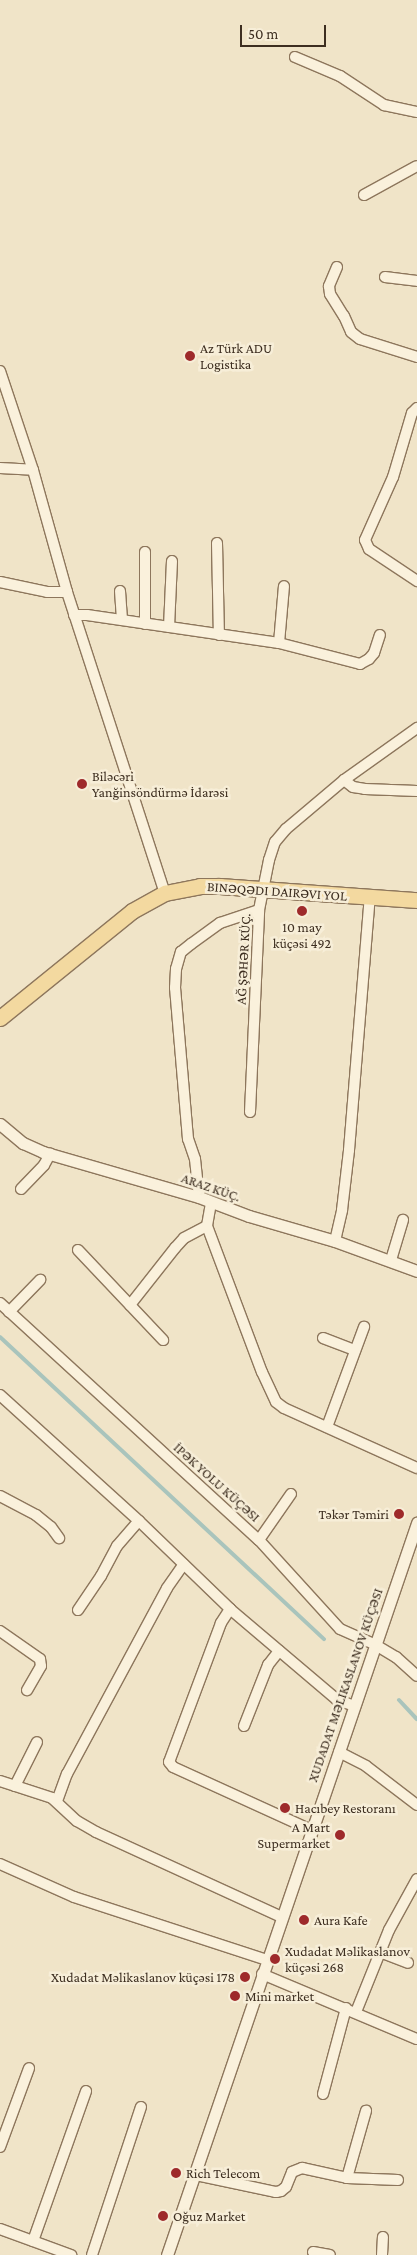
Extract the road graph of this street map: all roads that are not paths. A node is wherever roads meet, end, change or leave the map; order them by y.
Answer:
1 (295, 57) dead end
2 (417, 112) edge
3 (417, 166) edge
4 (364, 195) dead end
5 (337, 267) dead end
6 (385, 277) dead end
7 (417, 281) edge
8 (417, 357) edge
9 (0, 371) edge
10 (417, 408) edge
11 (0, 468) edge
12 (33, 470) junction
13 (217, 542) dead end
14 (145, 552) dead end
15 (172, 561) dead end
16 (417, 581) edge
17 (0, 584) edge
18 (284, 586) dead end
19 (120, 591) dead end
20 (66, 592) junction
21 (74, 615) junction
22 (122, 620) junction
23 (145, 624) junction
24 (169, 627) junction
25 (219, 635) junction
26 (380, 635) dead end
27 (279, 643) junction
28 (417, 728) edge
29 (344, 780) junction
30 (417, 791) edge
31 (264, 889) junction
32 (165, 893) junction
33 (370, 897) junction
34 (417, 900) edge
35 (259, 910) junction
36 (0, 1018) edge
37 (250, 1112) dead end
38 (0, 1124) edge
39 (50, 1154) junction
40 (21, 1189) dead end
41 (199, 1197) junction
42 (211, 1204) junction
43 (403, 1220) dead end
44 (207, 1226) junction
45 (335, 1241) junction
46 (78, 1250) dead end
47 (391, 1260) junction
48 (417, 1271) edge
49 (40, 1280) dead end
50 (0, 1303) edge
51 (130, 1305) junction
52 (9, 1312) junction
53 (364, 1327) dead end
54 (323, 1338) dead end
55 (163, 1340) dead end
56 (355, 1350) junction
57 (0, 1395) edge
58 (327, 1426) junction
59 (417, 1468) edge
60 (291, 1494) dead end
61 (0, 1496) edge
62 (139, 1521) junction
63 (417, 1523) edge
64 (59, 1538) dead end
65 (260, 1540) junction
66 (413, 1551) edge
67 (184, 1564) junction
68 (230, 1609) junction
69 (78, 1610) dead end
70 (1, 1635) edge
71 (374, 1644) junction
72 (279, 1651) junction
73 (417, 1676) edge
74 (27, 1690) dead end
75 (354, 1706) junction
76 (244, 1726) dead end
77 (37, 1742) dead end
78 (339, 1752) junction
79 (1, 1782) edge
80 (15, 1786) junction
81 (57, 1801) junction
82 (417, 1805) edge
83 (311, 1830) junction
84 (0, 1864) edge
85 (417, 1879) edge
86 (282, 1917) junction
87 (380, 1952) junction
88 (267, 1960) junction
89 (408, 1963) dead end
90 (262, 1974) junction
91 (346, 2008) junction
92 (356, 2012) junction
93 (417, 2039) edge
94 (28, 2068) dead end
95 (86, 2091) dead end
96 (323, 2094) dead end
97 (140, 2107) dead end
98 (366, 2111) dead end
99 (0, 2147) edge
100 (196, 2175) junction
101 (347, 2178) junction
102 (398, 2180) dead end
103 (0, 2229) edge
104 (383, 2237) dead end
105 (33, 2241) junction
106 (313, 2252) dead end
107 (71, 2255) edge
108 (92, 2255) edge
109 (167, 2255) edge
110 (330, 2255) edge
111 (382, 2255) edge

1 - 2 street
3 - 4 street
5 - 8 street
6 - 7 street
9 - 12 street
10 - 16 street
11 - 12 street
12 - 20 street
13 - 25 street
14 - 23 street
15 - 24 street
17 - 20 street
18 - 27 street
19 - 22 street
20 - 21 street
21 - 22 street
21 - 32 street
22 - 23 street
23 - 24 street
24 - 25 street
25 - 27 street
26 - 27 street
28 - 29 street, AĞ ŞƏHƏR KÜÇ.
29 - 30 street
29 - 31 street, AĞ ŞƏHƏR KÜÇ.
31 - 32 main road, BINƏQƏDI DAIRƏVI YOL
31 - 33 main road, BINƏQƏDI DAIRƏVI YOL
31 - 35 street, AĞ ŞƏHƏR KÜÇ.
32 - 36 main road, BINƏQƏDI DAIRƏVI YOL
33 - 34 main road, BINƏQƏDI DAIRƏVI YOL
33 - 45 street
35 - 37 street, AĞ ŞƏHƏR KÜÇ.
35 - 41 street
38 - 39 street, ARAZ KÜÇ.
39 - 40 street
39 - 41 street, ARAZ KÜÇ.
41 - 42 street, ARAZ KÜÇ.
42 - 44 street
42 - 45 street, ARAZ KÜÇ.
43 - 47 street
44 - 51 street
44 - 58 street
45 - 47 street, ARAZ KÜÇ.
46 - 51 street
47 - 48 street, ARAZ KÜÇ.
49 - 52 street
50 - 52 street, İPƏK YOLU KÜÇƏSI
51 - 55 street
52 - 65 street, İPƏK YOLU KÜÇƏSI
53 - 56 street
54 - 56 street
56 - 58 street
57 - 62 street
58 - 59 street
60 - 65 street
61 - 64 street
62 - 67 street
62 - 69 street
63 - 66 street, XUDADAT MƏLIKASLANOV KÜÇƏSI
65 - 71 street, İPƏK YOLU KÜÇƏSI
66 - 71 street, XUDADAT MƏLIKASLANOV KÜÇƏSI
67 - 68 street
67 - 81 street
68 - 72 street
68 - 83 street
70 - 74 street
71 - 73 street, İPƏK YOLU KÜÇƏSI
71 - 75 street, XUDADAT MƏLIKASLANOV KÜÇƏSI
72 - 75 street
72 - 76 street
75 - 78 street, XUDADAT MƏLIKASLANOV KÜÇƏSI
77 - 80 street
78 - 82 street
78 - 83 street, XUDADAT MƏLIKASLANOV KÜÇƏSI
79 - 80 street
80 - 81 street
81 - 86 street
83 - 86 street, XUDADAT MƏLIKASLANOV KÜÇƏSI
84 - 88 street
85 - 87 street
86 - 88 street, XUDADAT MƏLIKASLANOV KÜÇƏSI
87 - 89 street
87 - 92 street
88 - 90 street, XUDADAT MƏLIKASLANOV KÜÇƏSI
90 - 91 street
90 - 100 street, XUDADAT MƏLIKASLANOV KÜÇƏSI
91 - 92 street
91 - 96 street
92 - 93 street
94 - 99 street
95 - 105 street
97 - 108 street
98 - 101 street
100 - 101 street
100 - 109 street, XUDADAT MƏLIKASLANOV KÜÇƏSI
101 - 102 street
103 - 105 street
104 - 111 street
105 - 107 street
106 - 110 street

